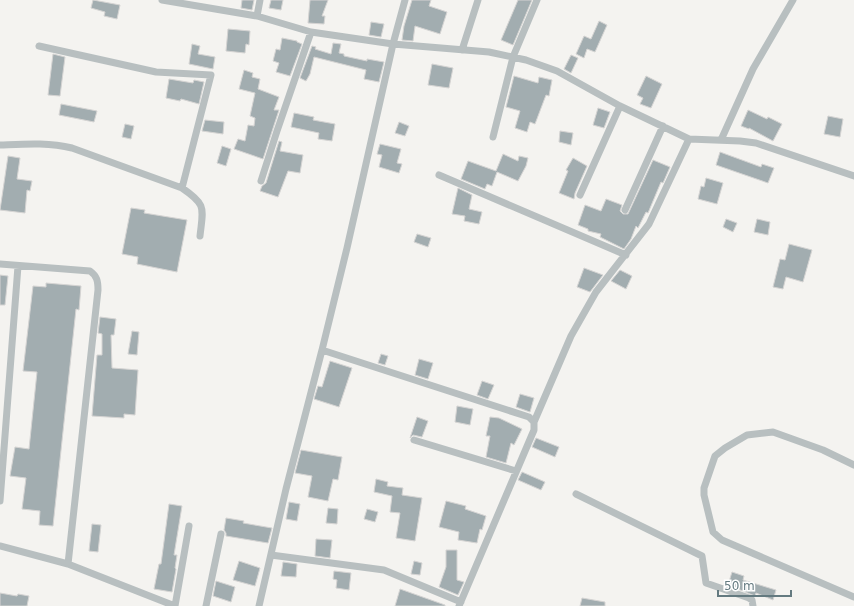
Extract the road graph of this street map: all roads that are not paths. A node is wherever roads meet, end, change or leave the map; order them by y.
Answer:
1 (162, 0) edge
2 (260, 0) edge
3 (405, 0) edge
4 (478, 0) edge
5 (537, 0) edge
6 (793, 0) edge
7 (257, 16) junction
8 (312, 32) junction
9 (393, 44) junction
10 (39, 46) dead end
11 (462, 50) junction
12 (513, 57) junction
13 (620, 106) junction
14 (663, 126) junction
15 (493, 137) dead end
16 (689, 139) junction
17 (721, 140) junction
18 (0, 145) edge
19 (439, 175) dead end
20 (854, 176) edge
21 (261, 181) dead end
22 (182, 188) junction
23 (580, 195) dead end
24 (625, 210) dead end
25 (200, 236) dead end
26 (626, 255) junction
27 (0, 264) edge
28 (18, 266) junction
29 (322, 350) junction
30 (534, 422) junction
31 (414, 440) dead end
32 (854, 465) edge
33 (516, 471) junction
34 (576, 494) dead end
35 (0, 501) edge
36 (189, 526) dead end
37 (221, 534) dead end
38 (0, 546) edge
39 (271, 555) junction
40 (68, 564) junction
41 (854, 597) edge
42 (460, 604) edge
43 (175, 606) edge
44 (206, 606) edge
45 (259, 606) edge
46 (753, 606) edge

1 - 7 street
2 - 7 street
3 - 9 street
4 - 11 street
5 - 12 street
6 - 17 street
7 - 8 street
8 - 9 street
8 - 21 street
9 - 11 street
9 - 29 street
10 - 22 street
11 - 12 street
12 - 13 street
12 - 15 street
13 - 14 street
13 - 23 street
14 - 16 street
14 - 24 street
16 - 17 street
16 - 26 street
17 - 20 street
18 - 22 street
19 - 26 street
22 - 25 street
26 - 30 street
27 - 28 street
28 - 35 street
28 - 40 street
29 - 30 street
29 - 39 street
30 - 33 street
31 - 33 street
32 - 41 street
33 - 42 street
34 - 46 street
36 - 43 street
37 - 44 street
38 - 40 street
39 - 42 street
39 - 45 street
40 - 43 street

